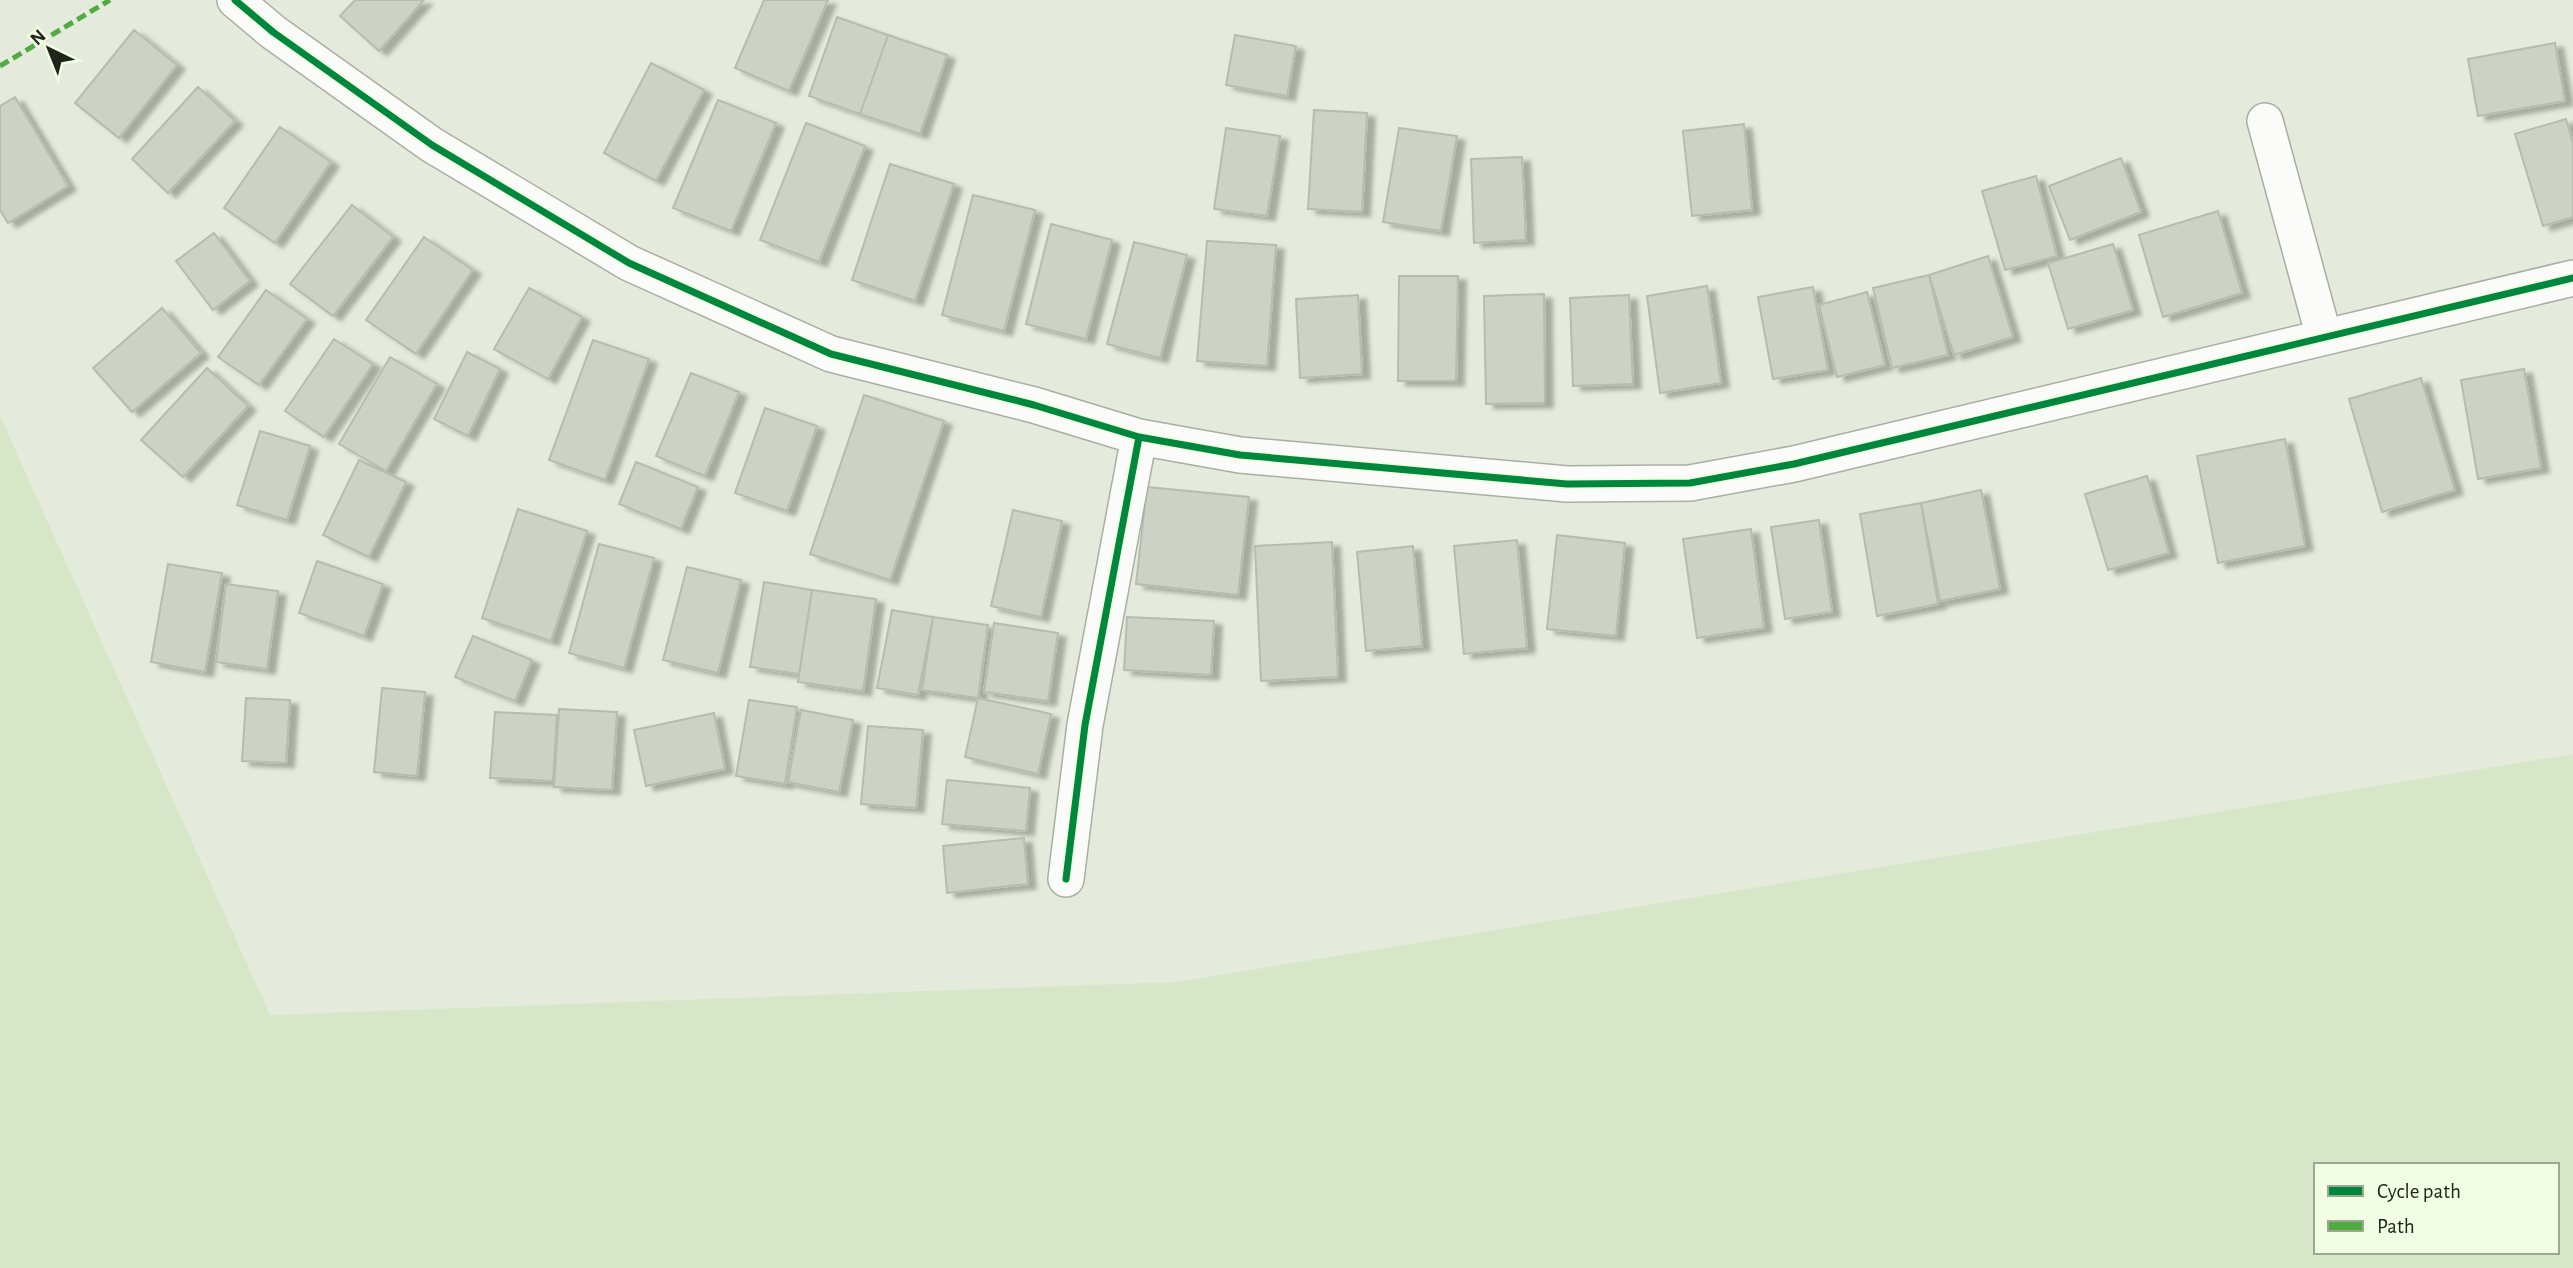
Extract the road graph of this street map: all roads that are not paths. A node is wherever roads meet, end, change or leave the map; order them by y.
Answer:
1 (235, 0) edge
2 (2265, 121) dead end
3 (2573, 278) edge
4 (2324, 337) junction
5 (1139, 437) junction
6 (1066, 879) dead end

1 - 5 street
2 - 4 street
3 - 4 street
4 - 5 street
5 - 6 street

